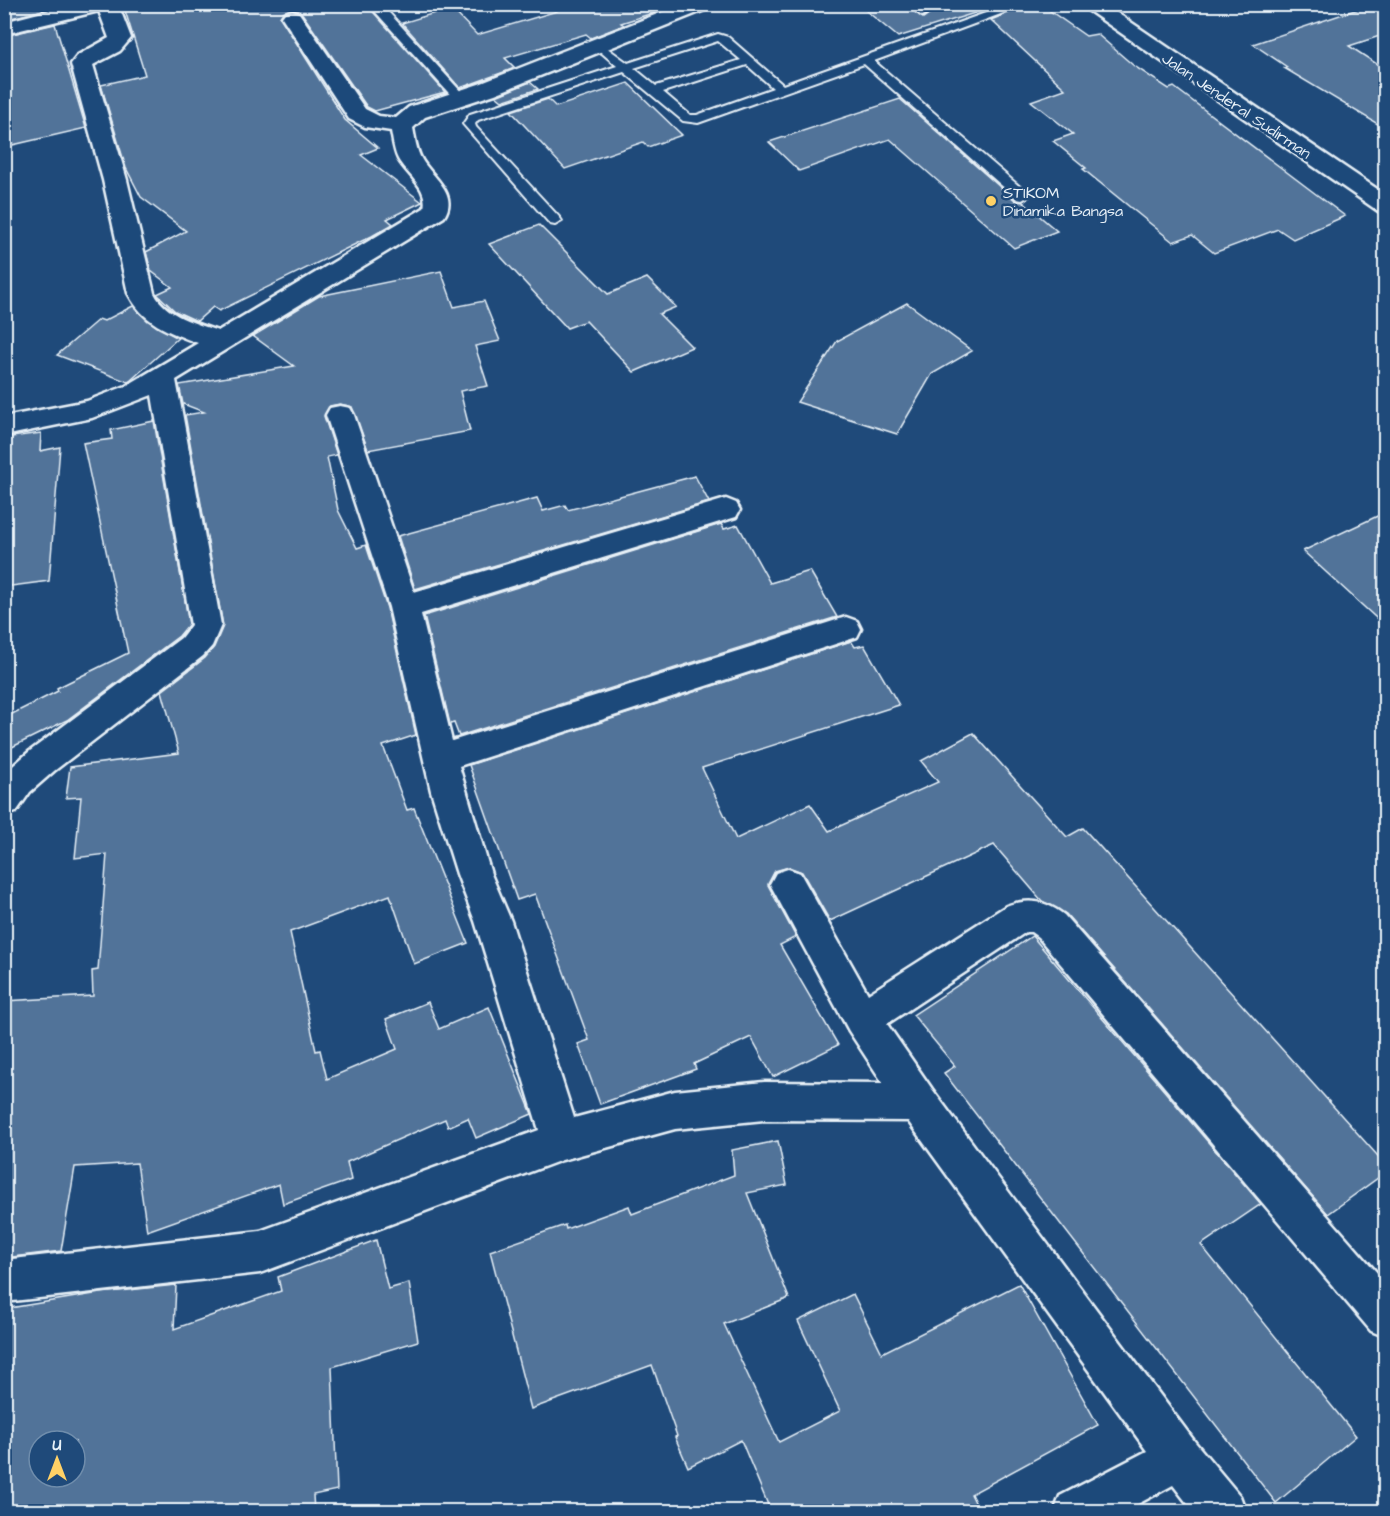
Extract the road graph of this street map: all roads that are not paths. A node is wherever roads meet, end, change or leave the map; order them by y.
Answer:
1 (101, 4) edge
2 (107, 4) edge
3 (703, 4) edge
4 (911, 4) edge
5 (1023, 4) edge
6 (1089, 4) edge
7 (1120, 4) edge
8 (376, 6) edge
9 (922, 13) dead end
10 (292, 17) dead end
11 (4, 28) edge
12 (599, 45) junction
13 (866, 60) junction
14 (749, 61) junction
15 (627, 69) junction
16 (782, 90) junction
17 (654, 91) junction
18 (460, 98) junction
19 (401, 126) junction
20 (1386, 181) edge
21 (1022, 196) dead end
22 (1386, 206) edge
23 (555, 221) dead end
24 (218, 341) junction
25 (162, 376) junction
26 (340, 415) dead end
27 (4, 427) edge
28 (726, 510) dead end
29 (405, 607) junction
30 (846, 629) dead end
31 (442, 758) junction
32 (4, 802) edge
33 (788, 884) dead end
34 (862, 1019) junction
35 (918, 1102) junction
36 (562, 1141) junction
37 (4, 1281) edge
38 (1386, 1316) edge
39 (1179, 1458) junction
40 (1076, 1512) edge
41 (1224, 1512) edge

1 - 11 main road
2 - 24 main road
3 - 12 main road
4 - 9 lane
5 - 13 lane
6 - 22 main road, Jalan Jenderal Sudirman
7 - 20 main road, Jalan Jenderal Sudirman
8 - 18 lane
10 - 19 main road
12 - 15 lane
12 - 18 main road
13 - 16 lane
13 - 21 lane
14 - 15 lane
14 - 16 lane
14 - 17 lane
15 - 17 lane
15 - 23 lane
16 - 17 lane
18 - 19 main road
19 - 24 main road
24 - 25 main road
25 - 27 main road
25 - 32 main road
26 - 29 main road
28 - 29 main road
29 - 31 main road
30 - 31 main road
31 - 36 main road
33 - 34 main road
34 - 35 main road
34 - 38 main road
35 - 36 main road
35 - 39 main road
36 - 37 main road
39 - 40 main road
39 - 41 main road

